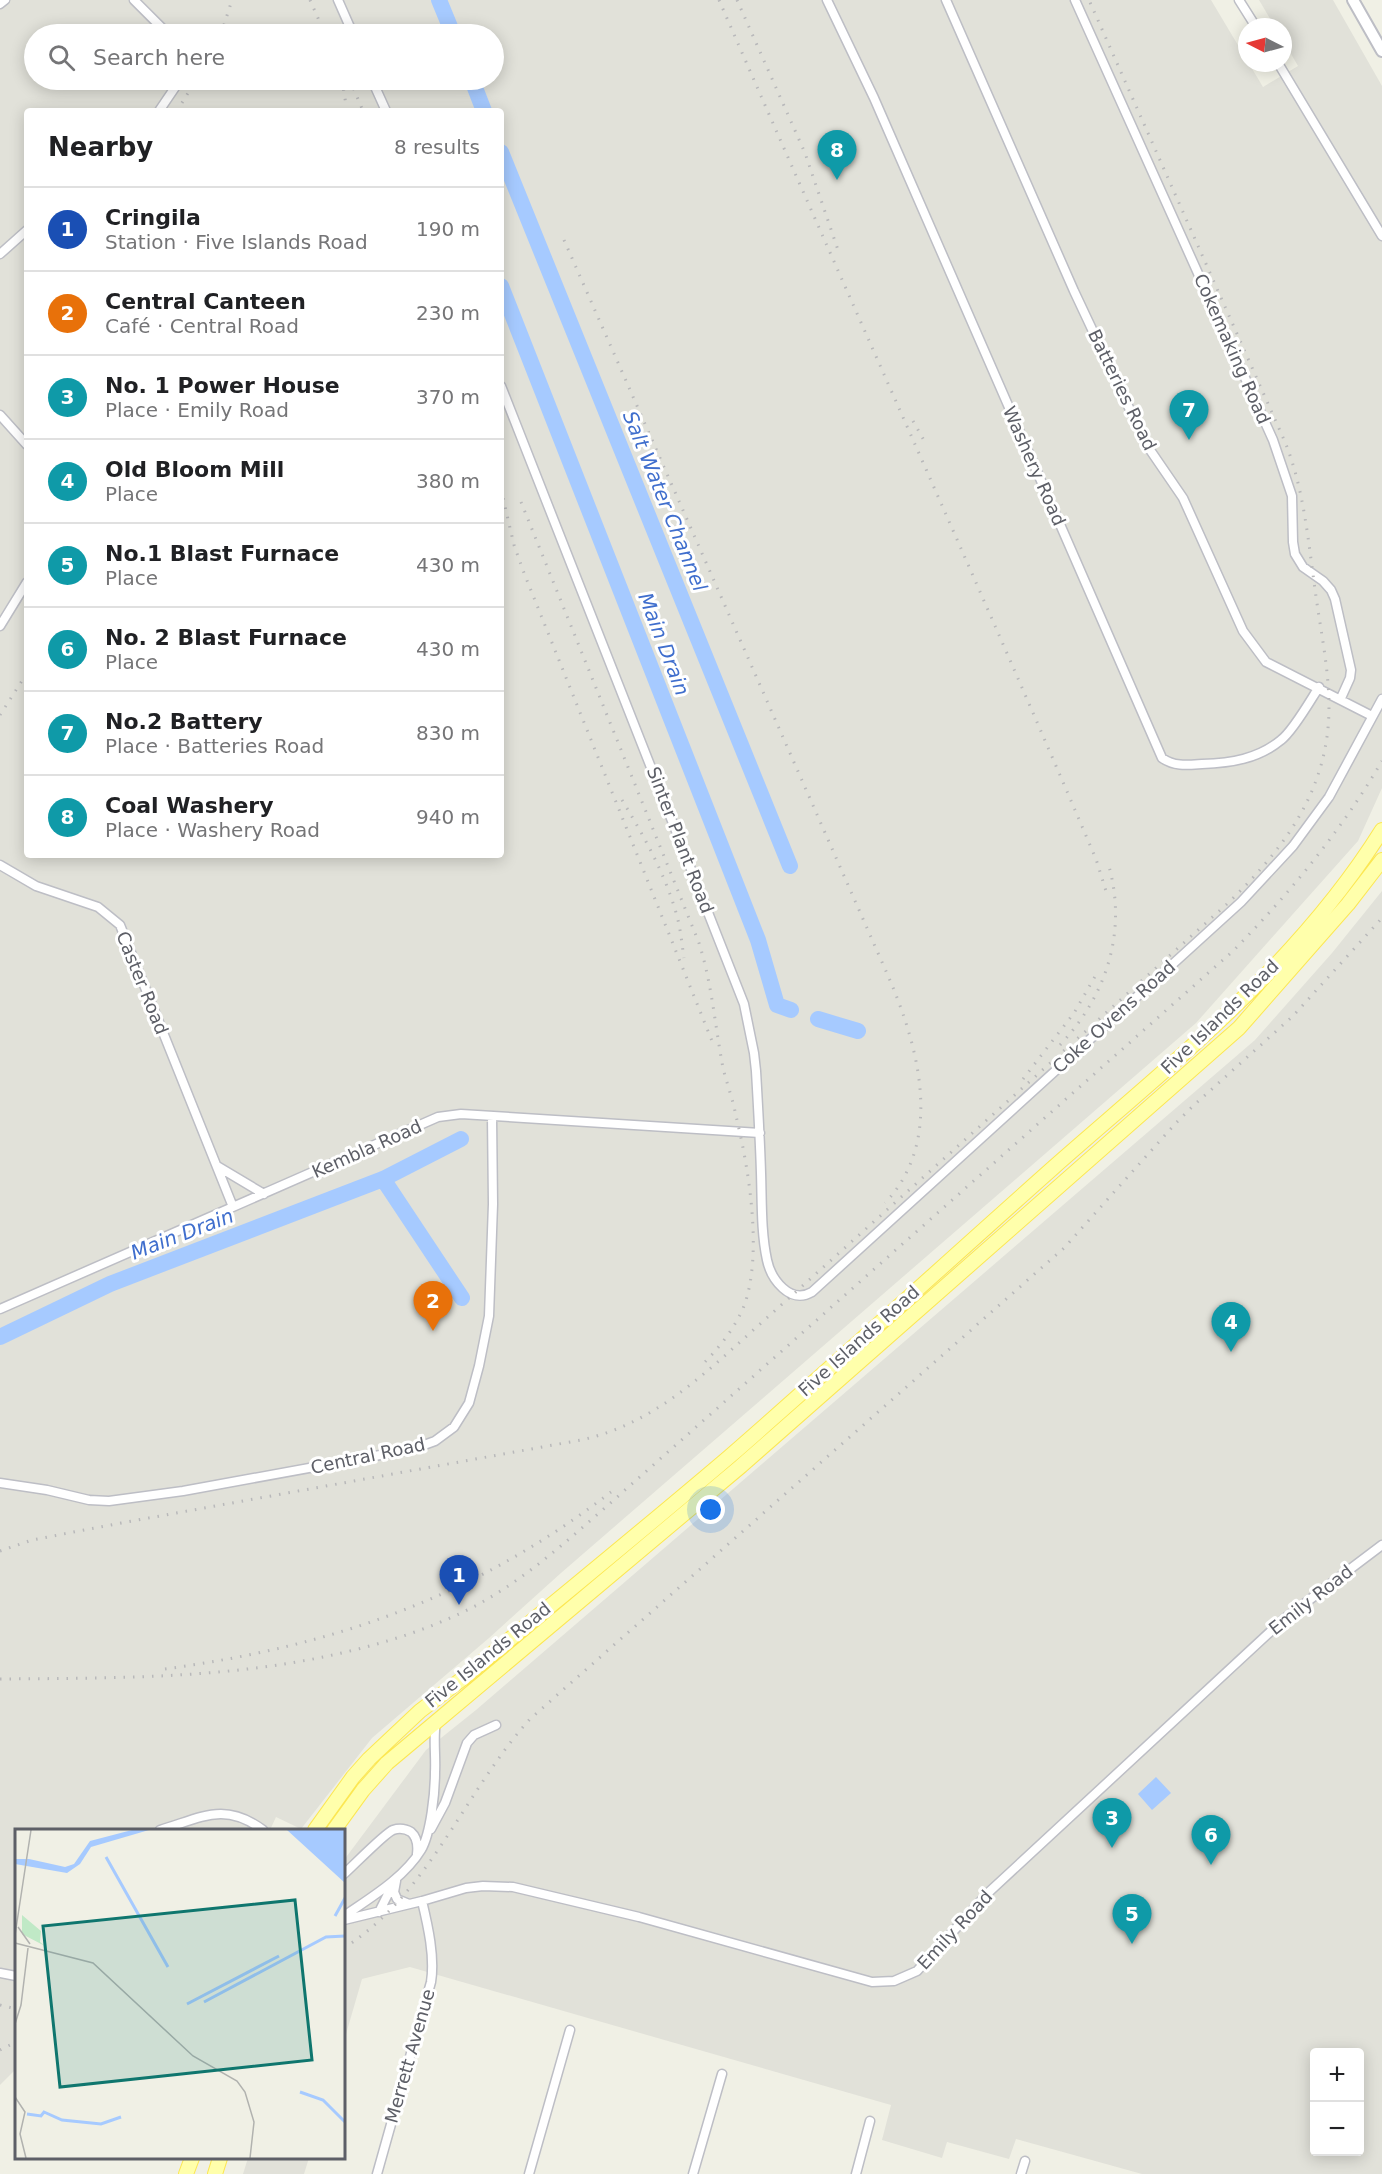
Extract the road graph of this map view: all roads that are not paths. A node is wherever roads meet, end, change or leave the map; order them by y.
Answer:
1 (5, 0) edge
2 (134, 0) edge
3 (338, 0) edge
4 (827, 0) edge
5 (946, 0) edge
6 (1075, 0) edge
7 (1239, 0) edge
8 (1353, 0) edge
9 (0, 4) edge
10 (1250, 18) edge
11 (158, 24) edge
12 (349, 24) edge
13 (1382, 51) edge
14 (1283, 72) edge
15 (173, 90) edge
16 (377, 90) edge
17 (161, 108) edge
18 (385, 108) edge
19 (24, 233) edge
20 (1382, 236) edge
21 (0, 254) edge
22 (504, 394) edge
23 (0, 415) edge
24 (24, 442) edge
25 (24, 587) edge
26 (0, 626) edge
27 (1319, 687) junction
28 (1341, 698) junction
29 (1382, 699) edge
30 (1372, 716) junction
31 (1382, 830) edge
32 (1382, 860) edge
33 (0, 865) edge
34 (492, 1117) junction
35 (760, 1133) junction
36 (216, 1165) junction
37 (264, 1194) junction
38 (233, 1207) junction
39 (802, 1296) joint
40 (0, 1309) edge
41 (0, 1484) edge
42 (1382, 1545) edge
43 (436, 1721) junction
44 (496, 1725) dead end
45 (452, 1785) junction
46 (430, 1816) junction
47 (164, 1829) edge
48 (262, 1829) edge
49 (316, 1829) edge
50 (335, 1829) edge
51 (423, 1846) junction
52 (416, 1857) junction
53 (345, 1873) edge
54 (399, 1876) junction
55 (422, 1901) junction
56 (409, 1904) junction
57 (379, 1912) junction
58 (345, 1917) edge
59 (345, 1918) edge
60 (0, 1973) edge
61 (15, 1976) edge
62 (570, 2030) dead end
63 (722, 2074) dead end
64 (870, 2121) dead end
65 (191, 2159) edge
66 (199, 2159) edge
67 (219, 2159) edge
68 (1025, 2161) dead end
69 (186, 2174) edge
70 (194, 2174) edge
71 (215, 2174) edge
72 (377, 2174) edge
73 (529, 2174) edge
74 (693, 2174) edge
75 (856, 2174) edge
76 (1021, 2174) edge

1 - 9 street
2 - 11 street
3 - 12 street
4 - 27 street, Washery Road
5 - 27 street, Batteries Road
6 - 28 street, Cokemaking Road
7 - 10 street
8 - 13 street
14 - 20 street
15 - 17 street
16 - 18 street
19 - 21 street
22 - 35 street, Sinter Plant Road
23 - 24 street
25 - 26 street
27 - 28 street, Batteries Road
28 - 30 street, Batteries Road
29 - 30 street, Coke Ovens Road
30 - 39 street, Coke Ovens Road
31 - 49 main road, Five Islands Road
32 - 43 main road, Five Islands Road
33 - 36 street, Caster Road
34 - 35 street, Kembla Road
34 - 37 street, Kembla Road
34 - 41 street, Central Road
35 - 39 street, Sinter Plant Road
36 - 37 street
36 - 38 street, Caster Road
37 - 38 street, Kembla Road
38 - 40 street, Kembla Road
42 - 55 street, Emily Road
43 - 46 street
43 - 50 main road, Five Islands Road
44 - 45 street
45 - 46 street
45 - 51 street
46 - 51 street
47 - 48 street
51 - 52 street
52 - 53 street
52 - 54 street
54 - 56 street
54 - 57 street
54 - 58 street
55 - 56 street, Emily Road
55 - 72 street, Merrett Avenue
56 - 57 street, Emily Road
57 - 59 street, Emily Road
60 - 61 street
62 - 73 street
63 - 74 street
64 - 75 street
65 - 69 main road
66 - 70 main road
67 - 71 main road
68 - 76 street

